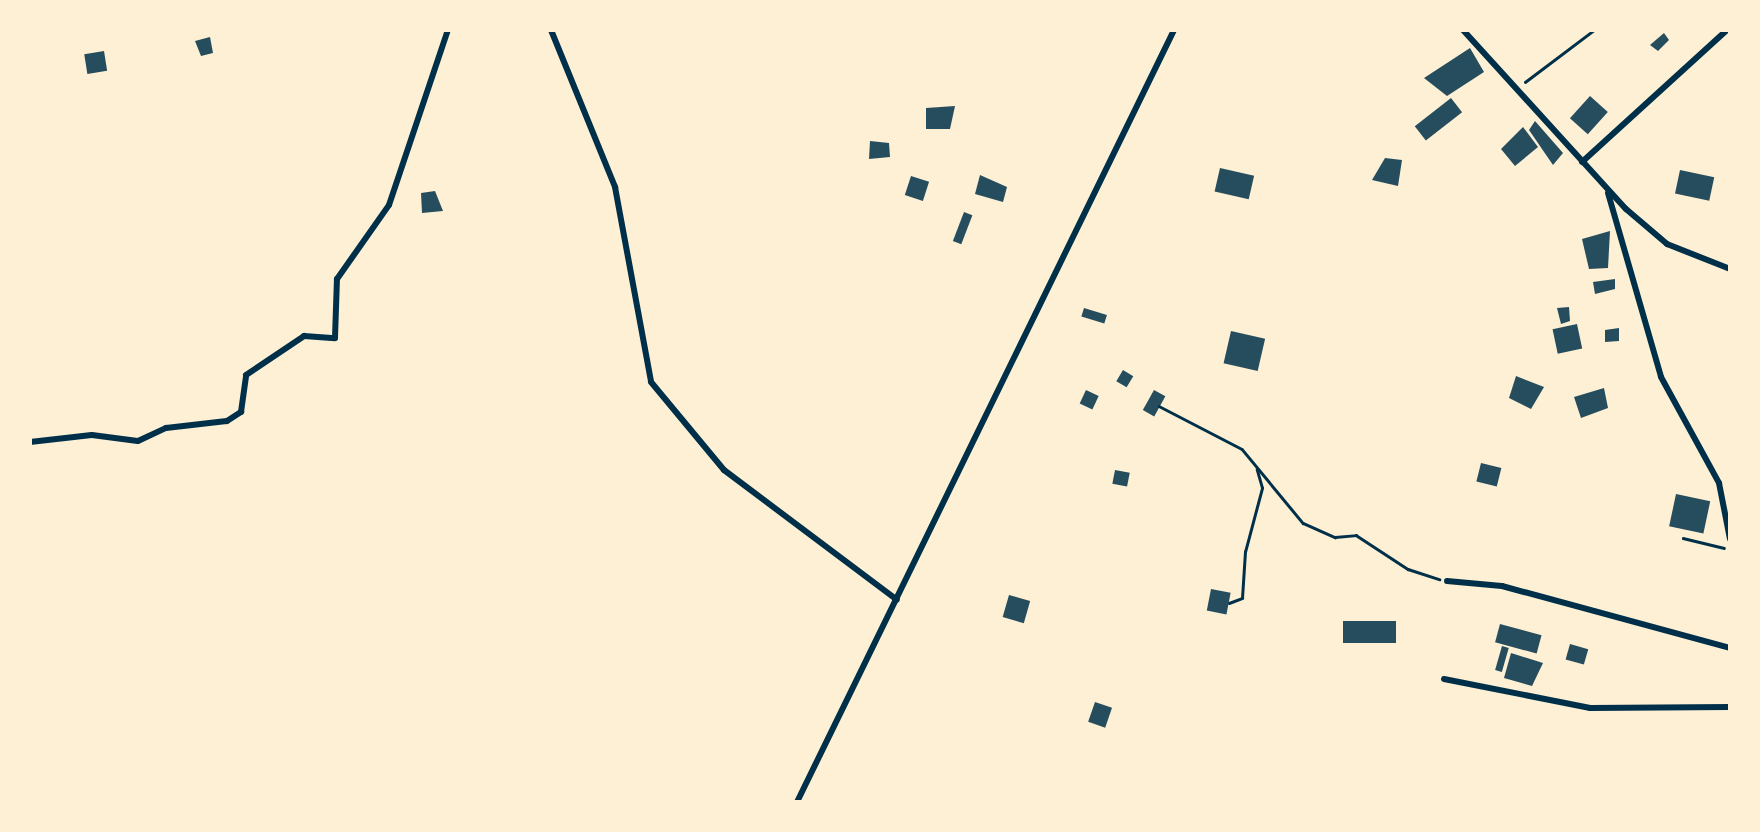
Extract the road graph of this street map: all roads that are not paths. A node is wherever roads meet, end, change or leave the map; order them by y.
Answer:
1 (448, 30) edge
2 (551, 30) edge
3 (1174, 30) edge
4 (1463, 30) edge
5 (1727, 30) edge
6 (1582, 162) junction
7 (1608, 192) junction
8 (1730, 269) edge
9 (30, 442) edge
10 (1730, 539) edge
11 (1447, 581) road end
12 (897, 600) junction
13 (1730, 648) edge
14 (1444, 679) dead end
15 (1730, 708) edge
16 (797, 802) edge

1 - 9 street
2 - 12 street
3 - 12 street
4 - 6 street
5 - 6 street
6 - 7 street
7 - 8 street
7 - 10 street
11 - 13 street
12 - 16 street
14 - 15 street

